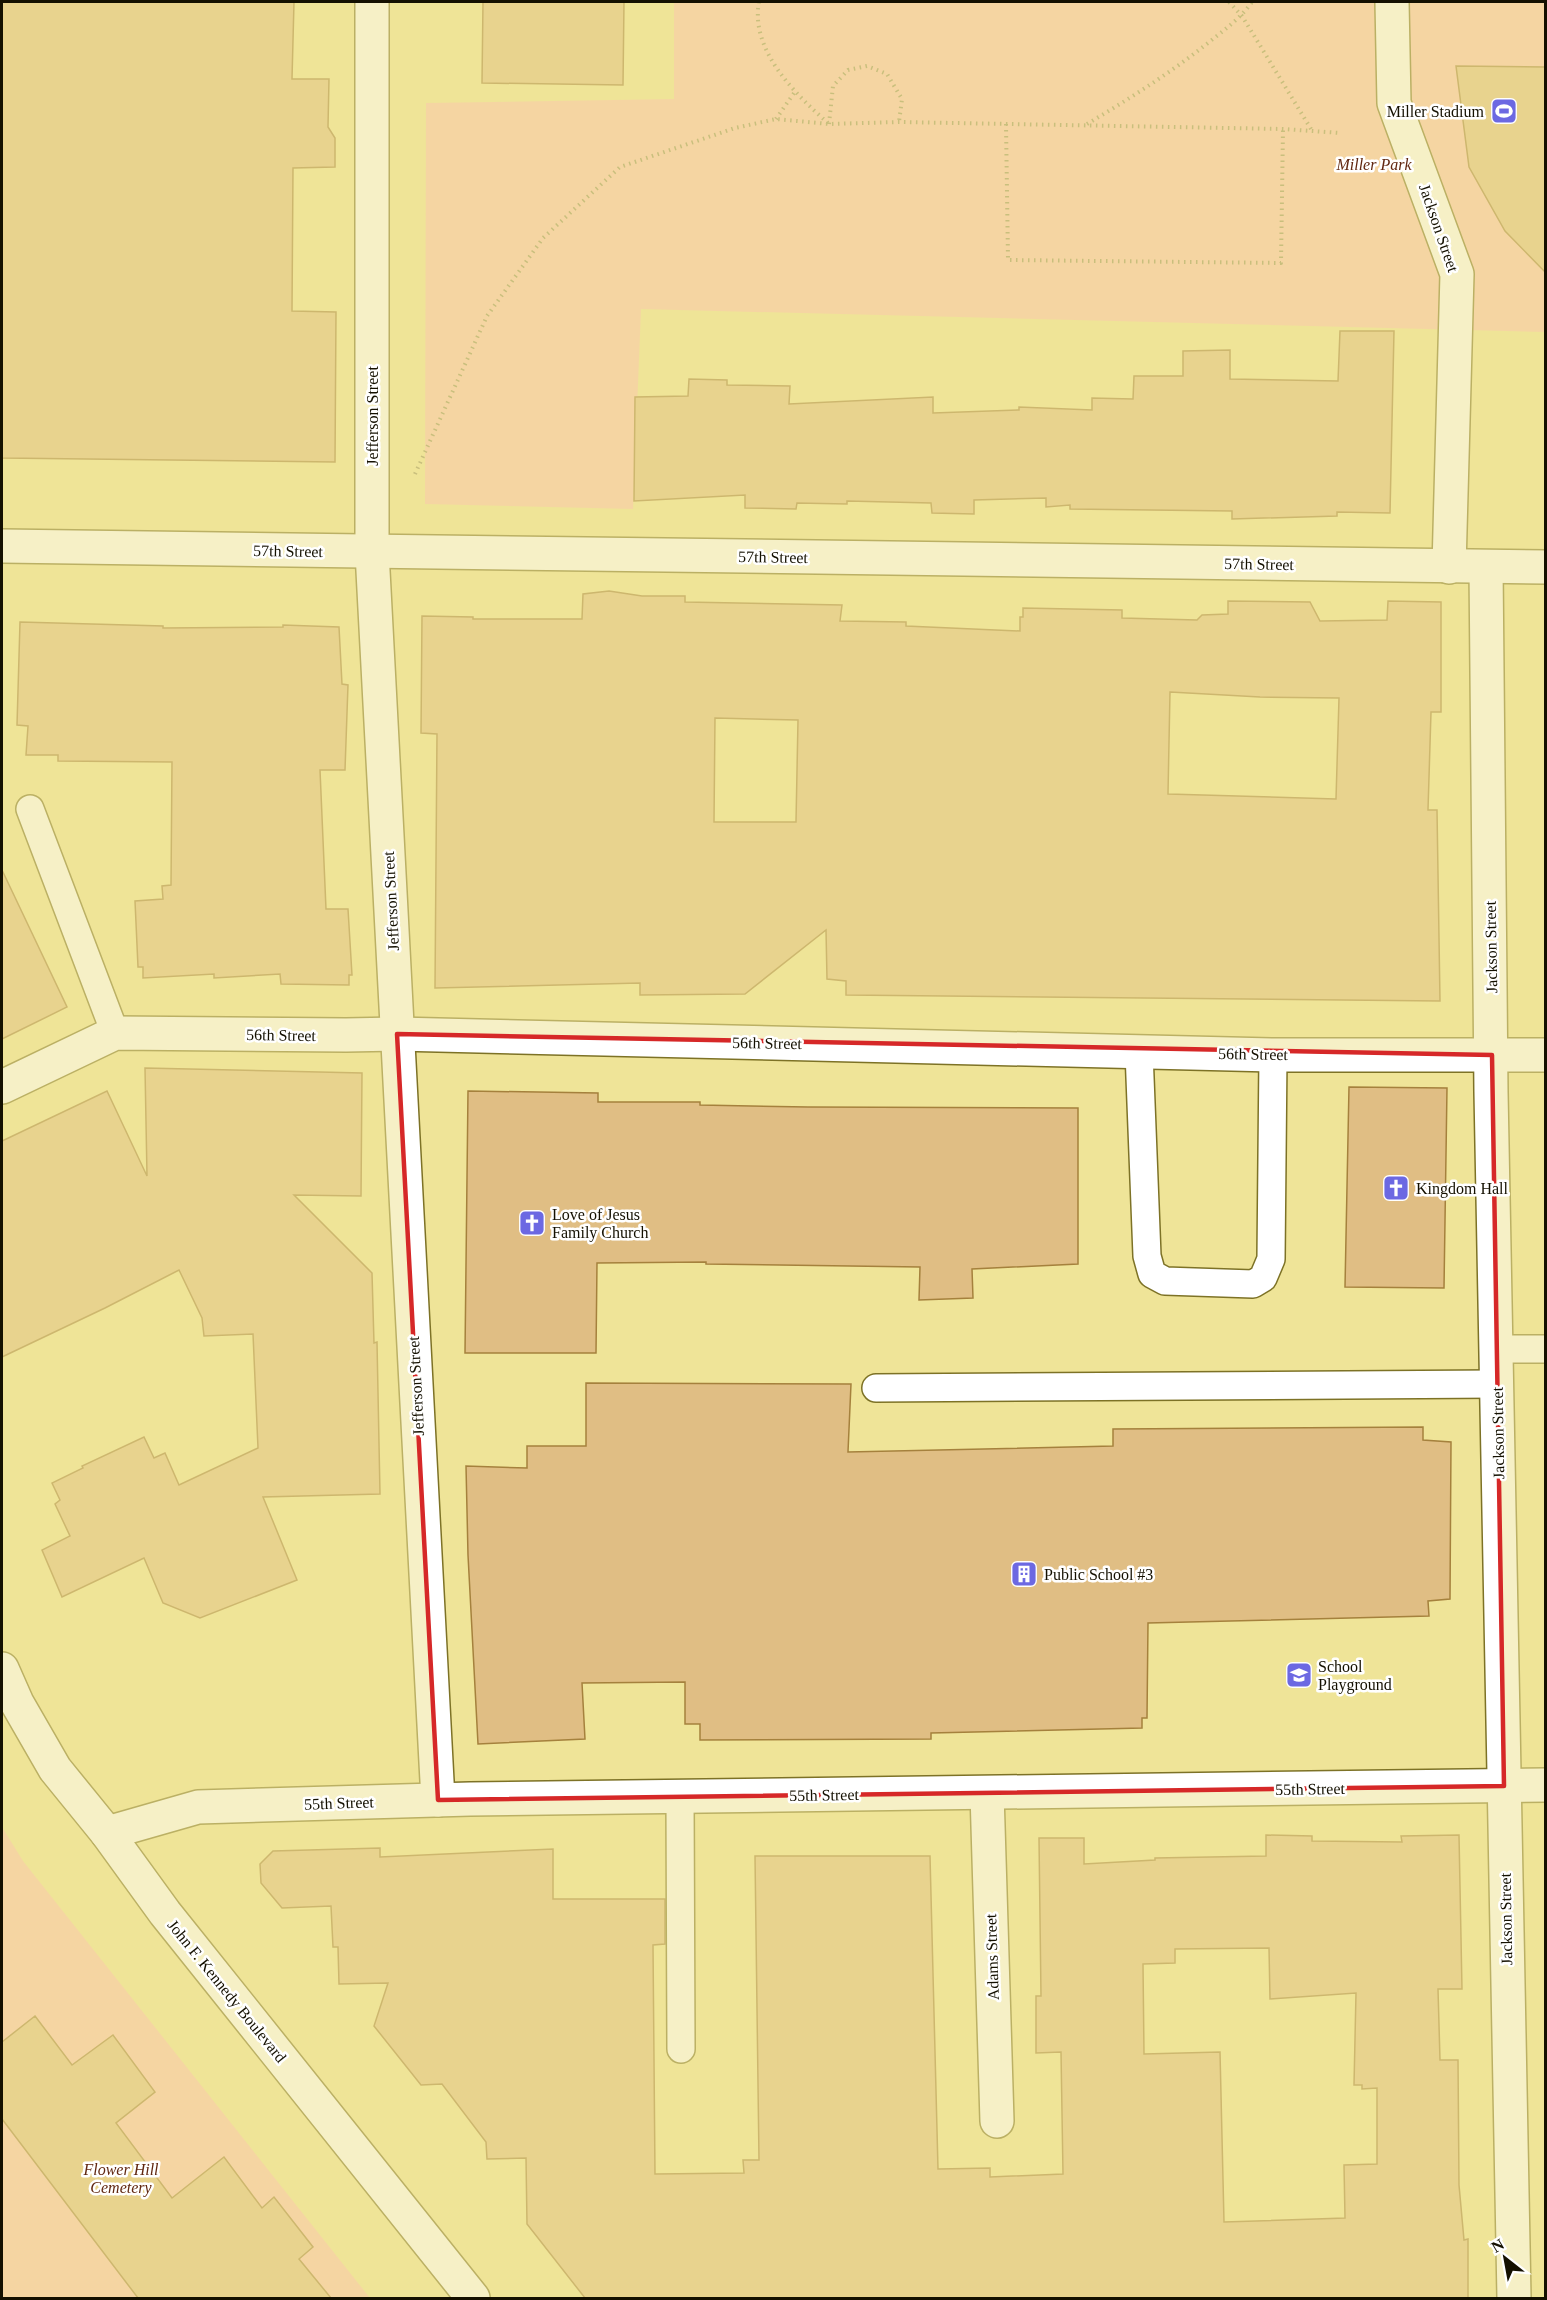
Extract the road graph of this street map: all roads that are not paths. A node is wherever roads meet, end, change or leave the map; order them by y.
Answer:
1 (372, 2) edge
2 (1392, 2) edge
3 (2, 546) edge
4 (372, 552) junction
5 (1449, 567) junction
6 (1486, 567) junction
7 (1545, 567) edge
8 (30, 809) dead end
9 (115, 1033) junction
10 (397, 1034) junction
11 (1139, 1052) junction
12 (1273, 1054) junction
13 (1492, 1055) junction
14 (1545, 1055) edge
15 (2, 1087) edge
16 (1496, 1349) junction
17 (1545, 1349) edge
18 (1497, 1384) junction
19 (876, 1388) dead end
20 (2, 1669) edge
21 (1545, 1785) edge
22 (1504, 1786) junction
23 (987, 1793) junction
24 (680, 1797) junction
25 (438, 1800) junction
26 (107, 1833) junction
27 (681, 2049) dead end
28 (997, 2121) dead end
29 (473, 2298) edge
30 (1514, 2298) edge

1 - 4 street, Jefferson Street
2 - 5 street, Jackson Street
3 - 4 street, 57th Street
4 - 5 street, 57th Street
4 - 10 street, Jefferson Street
5 - 6 street, 57th Street
6 - 7 street, 57th Street
6 - 13 street, Jackson Street
8 - 9 lane
9 - 10 street, 56th Street
9 - 15 street, 56th Street
10 - 11 street, 56th Street
10 - 25 street, Jefferson Street
11 - 12 street, 56th Street
11 - 12 lane
12 - 13 street, 56th Street
13 - 14 street, 56th Street
13 - 16 street, Jackson Street
16 - 17 lane
16 - 18 street, Jackson Street
18 - 19 lane
18 - 22 street, Jackson Street
20 - 26 street, John F. Kennedy Boulevard
21 - 22 street, 55th Street
22 - 23 street, 55th Street
22 - 30 street, Jackson Street
23 - 24 street, 55th Street
23 - 28 street, Adams Street
24 - 25 street, 55th Street
24 - 27 lane
25 - 26 street, 55th Street
26 - 29 street, John F. Kennedy Boulevard

